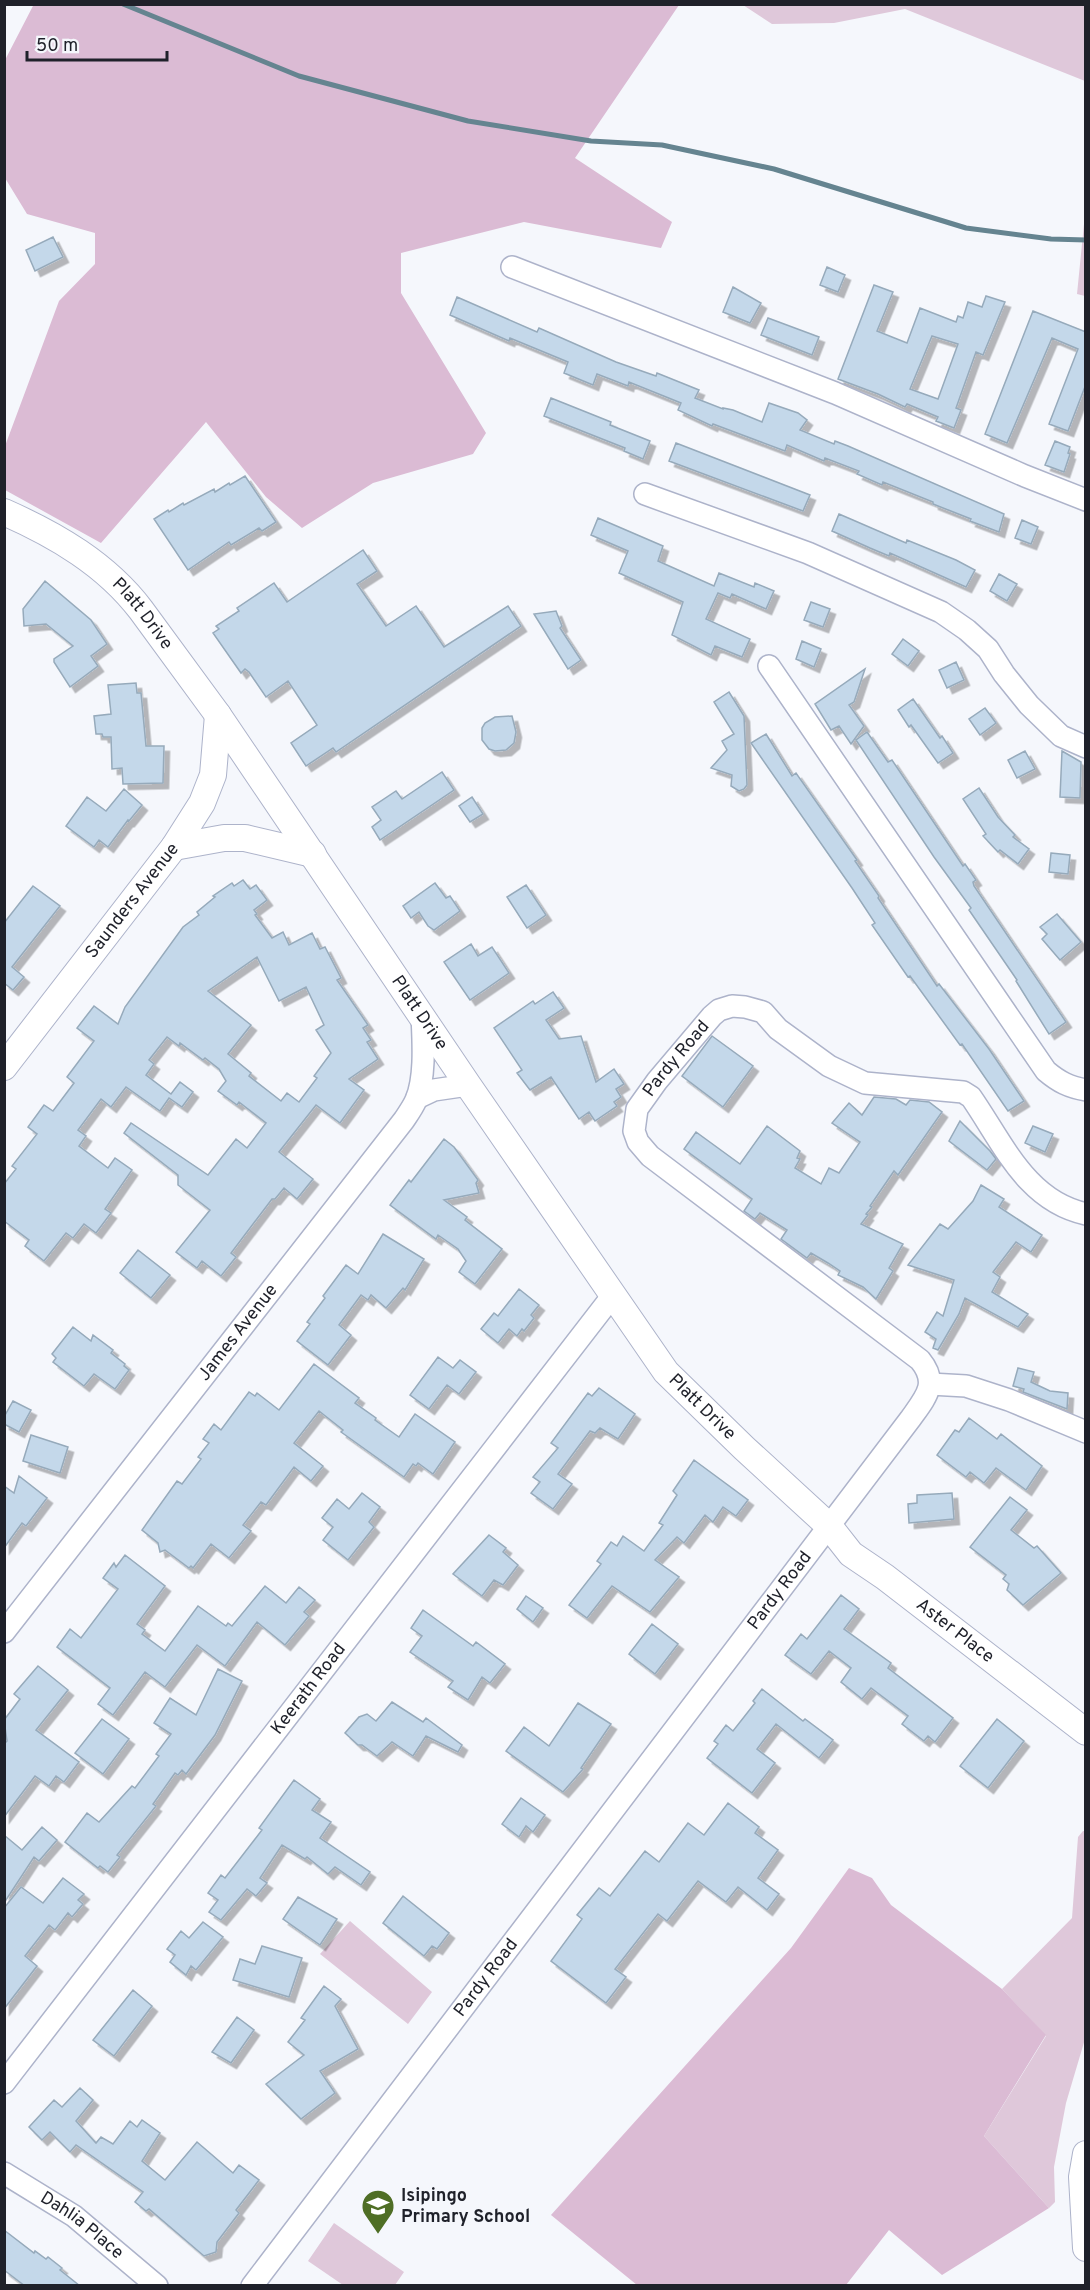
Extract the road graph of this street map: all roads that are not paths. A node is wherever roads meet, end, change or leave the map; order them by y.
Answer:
1 (512, 267) dead end
2 (645, 494) dead end
3 (1086, 500) edge
4 (4, 512) edge
5 (769, 666) dead end
6 (218, 715) junction
7 (1086, 747) edge
8 (174, 847) junction
9 (313, 854) junction
10 (422, 1015) junction
11 (4, 1066) edge
12 (468, 1085) junction
13 (1086, 1090) edge
14 (417, 1098) junction
15 (1086, 1214) edge
16 (614, 1295) junction
17 (930, 1384) junction
18 (1086, 1432) edge
19 (829, 1526) junction
20 (4, 1632) edge
21 (1086, 1732) edge
22 (4, 2083) edge
23 (1086, 2154) edge
24 (4, 2173) edge
25 (1086, 2248) edge
26 (157, 2286) edge
27 (252, 2286) edge

1 - 3 street
2 - 7 street
4 - 6 street, Platt Drive
5 - 13 street
6 - 8 street, Saunders Avenue
6 - 9 street, Platt Drive
8 - 9 street
8 - 11 street, Saunders Avenue
9 - 10 street, Platt Drive
10 - 12 street, Platt Drive
10 - 14 street, James Avenue
12 - 14 street
12 - 16 street, Platt Drive
14 - 20 street, James Avenue
15 - 17 street, Pardy Road
16 - 19 street, Platt Drive
16 - 22 street, Keerath Road
17 - 18 street
17 - 19 street, Pardy Road
19 - 21 street, Aster Place
19 - 27 street, Pardy Road
23 - 25 street
24 - 26 street, Dahlia Place

